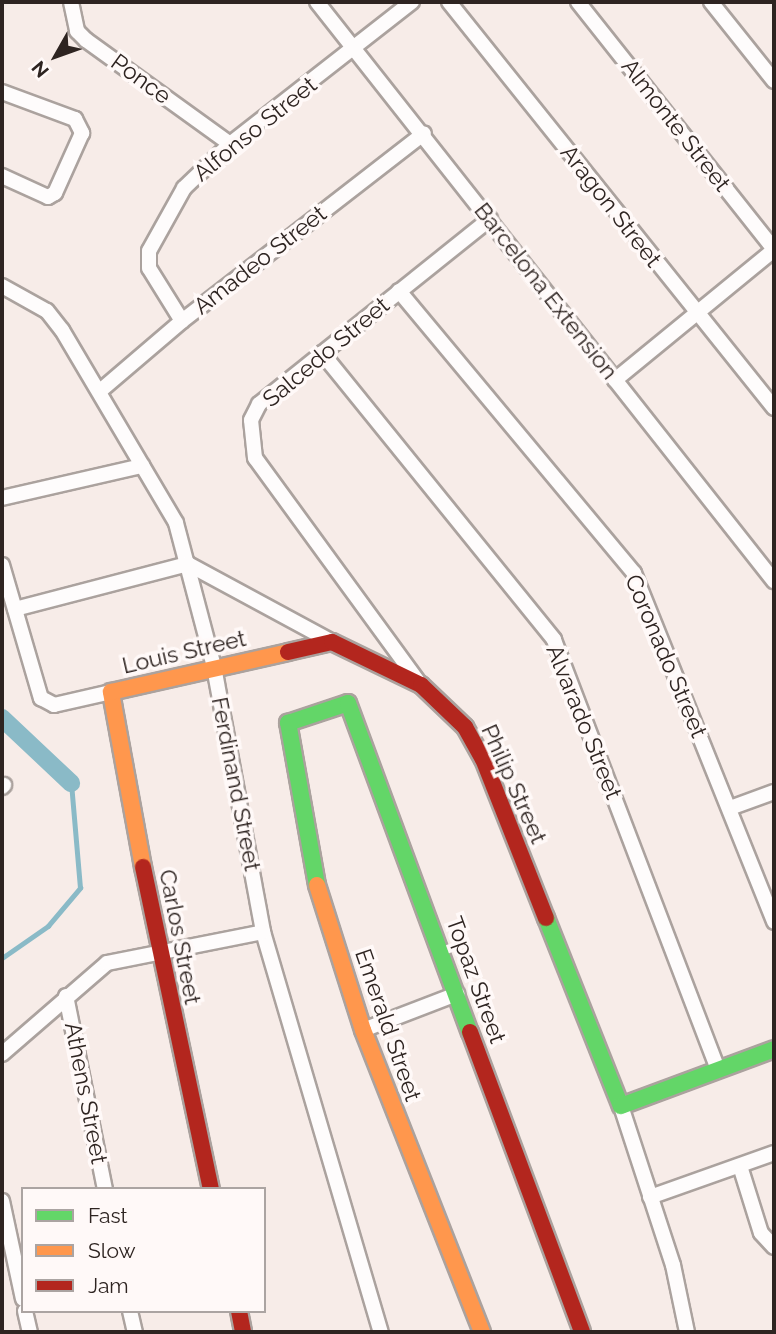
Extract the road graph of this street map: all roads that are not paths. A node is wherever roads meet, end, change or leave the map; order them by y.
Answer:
1 (71, 2) edge
2 (317, 2) edge
3 (412, 2) edge
4 (449, 2) edge
5 (578, 2) edge
6 (711, 2) edge
7 (356, 49) junction
8 (774, 81) edge
9 (2, 92) edge
10 (424, 133) junction
11 (230, 144) junction
12 (2, 176) edge
13 (490, 219) junction
14 (774, 250) edge
15 (2, 286) edge
16 (399, 291) junction
17 (697, 313) junction
18 (182, 321) junction
19 (322, 353) junction
20 (615, 380) junction
21 (100, 391) junction
22 (774, 408) edge
23 (142, 466) junction
24 (2, 498) edge
25 (188, 564) junction
26 (2, 565) edge
27 (774, 581) edge
28 (15, 609) junction
29 (332, 642) junction
30 (214, 667) junction
31 (421, 685) junction
32 (111, 692) junction
33 (288, 722) joint
34 (774, 792) edge
35 (730, 808) junction
36 (774, 922) edge
37 (263, 932) junction
38 (159, 954) junction
39 (457, 993) junction
40 (66, 996) junction
41 (363, 1030) junction
42 (774, 1049) edge
43 (2, 1054) edge
44 (718, 1070) junction
45 (621, 1106) junction
46 (774, 1153) edge
47 (740, 1166) junction
48 (105, 1187) edge
49 (211, 1187) edge
50 (650, 1197) junction
51 (2, 1201) edge
52 (774, 1247) edge
53 (21, 1290) edge
54 (25, 1313) edge
55 (130, 1313) edge
56 (239, 1313) edge
57 (30, 1332) edge
58 (135, 1332) edge
59 (243, 1332) edge
60 (381, 1332) edge
61 (482, 1332) edge
62 (582, 1332) edge
63 (687, 1332) edge

1 - 11 street, Ponce
2 - 7 street, Barcelona Extension
3 - 7 street, Alfonso Street
4 - 17 street, Aragon Street
5 - 14 street, Almonte Street
6 - 8 street
7 - 10 street, Barcelona Extension
7 - 11 street, Alfonso Street
9 - 12 street
10 - 13 street, Barcelona Extension
10 - 18 street, Amadeo Street
11 - 18 street, Alfonso Street
13 - 16 street, Salcedo Street
13 - 20 street, Barcelona Extension
14 - 17 street
15 - 21 street, Ferdinand Street
16 - 19 street, Salcedo Street
16 - 35 street, Coronado Street
17 - 20 street
17 - 22 street, Aragon Street
18 - 21 street, Amadeo Street
19 - 31 street, Salcedo Street
19 - 44 street, Alvarado Street
20 - 27 street, Barcelona Extension
21 - 23 street, Ferdinand Street
23 - 24 street
23 - 25 street, Ferdinand Street
25 - 28 street
25 - 29 street, Philip Street
25 - 30 street, Ferdinand Street
26 - 28 street
28 - 32 street, Louis Street
29 - 30 street, Louis Street
29 - 31 street, Philip Street
30 - 32 street, Louis Street
30 - 37 street, Ferdinand Street
31 - 45 street, Philip Street
32 - 38 street, Carlos Street
33 - 39 street, Topaz Street
33 - 41 street, Emerald Street
34 - 35 street
35 - 36 street, Coronado Street
37 - 38 street
37 - 60 street, Ferdinand Street
38 - 40 street
38 - 49 street, Carlos Street
39 - 41 street
39 - 62 street, Topaz Street
40 - 43 street
40 - 48 street, Athens Street
41 - 61 street, Emerald Street
42 - 44 street
44 - 45 street
45 - 50 street, Philip Street
46 - 47 street
47 - 50 street
47 - 52 street
50 - 63 street, Philip Street
51 - 53 street
54 - 57 street
55 - 58 street
56 - 59 street

